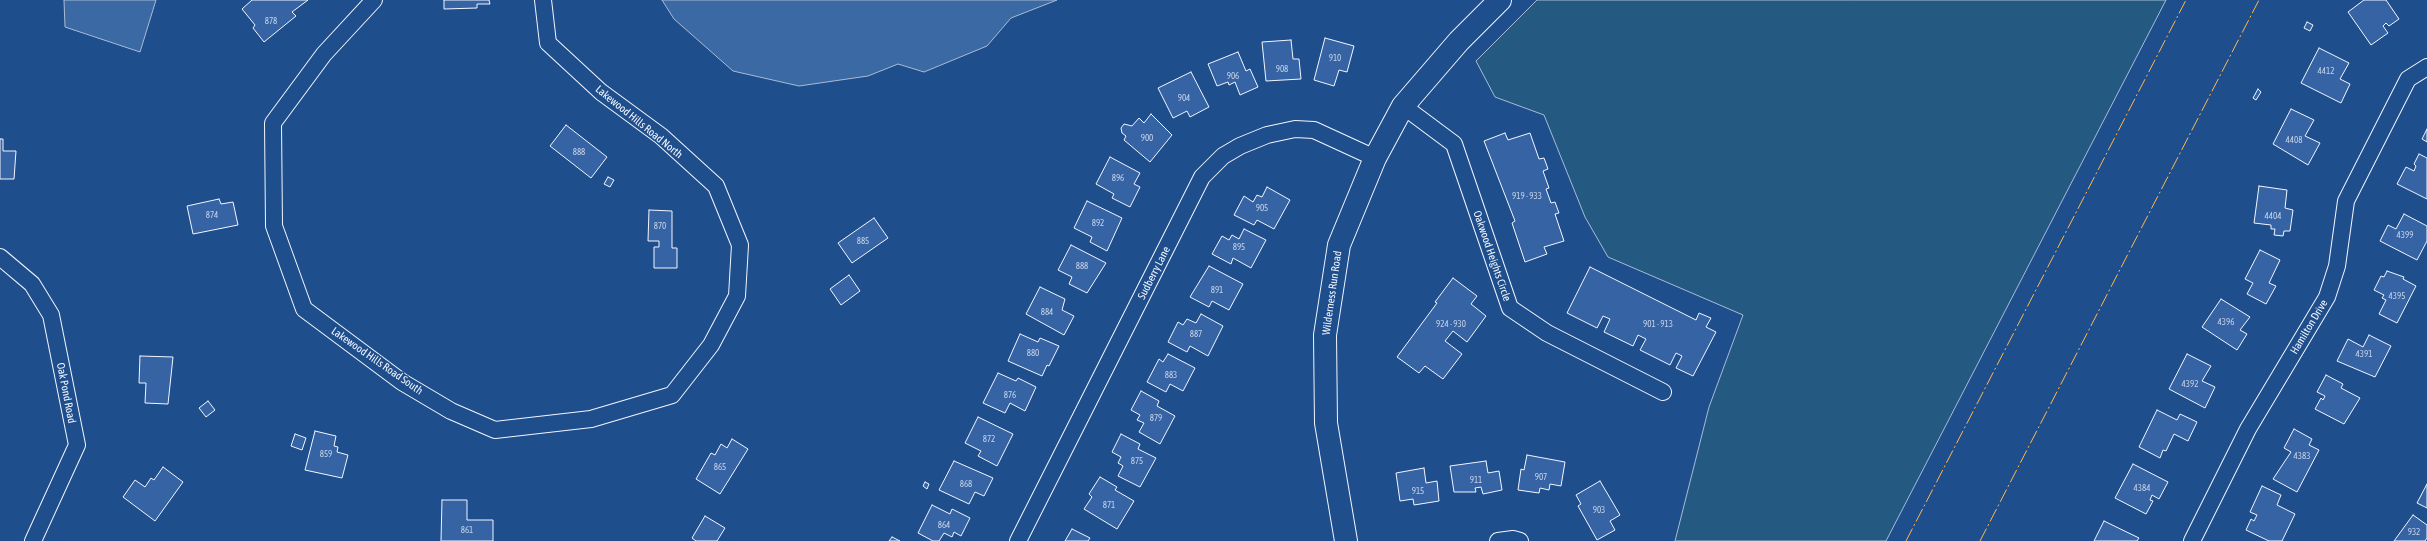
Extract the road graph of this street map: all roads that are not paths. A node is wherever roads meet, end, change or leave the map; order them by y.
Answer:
1 (374, 0) edge
2 (543, 0) edge
3 (1500, 0) edge
4 (2427, 67) edge
5 (1403, 106) junction
6 (1375, 158) junction
7 (740, 245) joint
8 (0, 257) edge
9 (1663, 392) dead end
10 (33, 541) edge
11 (1018, 541) edge
12 (1346, 541) edge
13 (1498, 541) edge
14 (1520, 541) edge
15 (2192, 541) edge

1 - 7 street, Lakewood Hills Road South
2 - 7 street, Lakewood Hills Road North
3 - 5 street, Wilderness Run Road
4 - 15 street, Hamilton Drive
5 - 6 street, Wilderness Run Road
5 - 9 street, Oakwood Heights Circle
6 - 11 street, Sudberry Lane
6 - 12 street, Wilderness Run Road
8 - 10 street, Oak Pond Road
13 - 14 street

